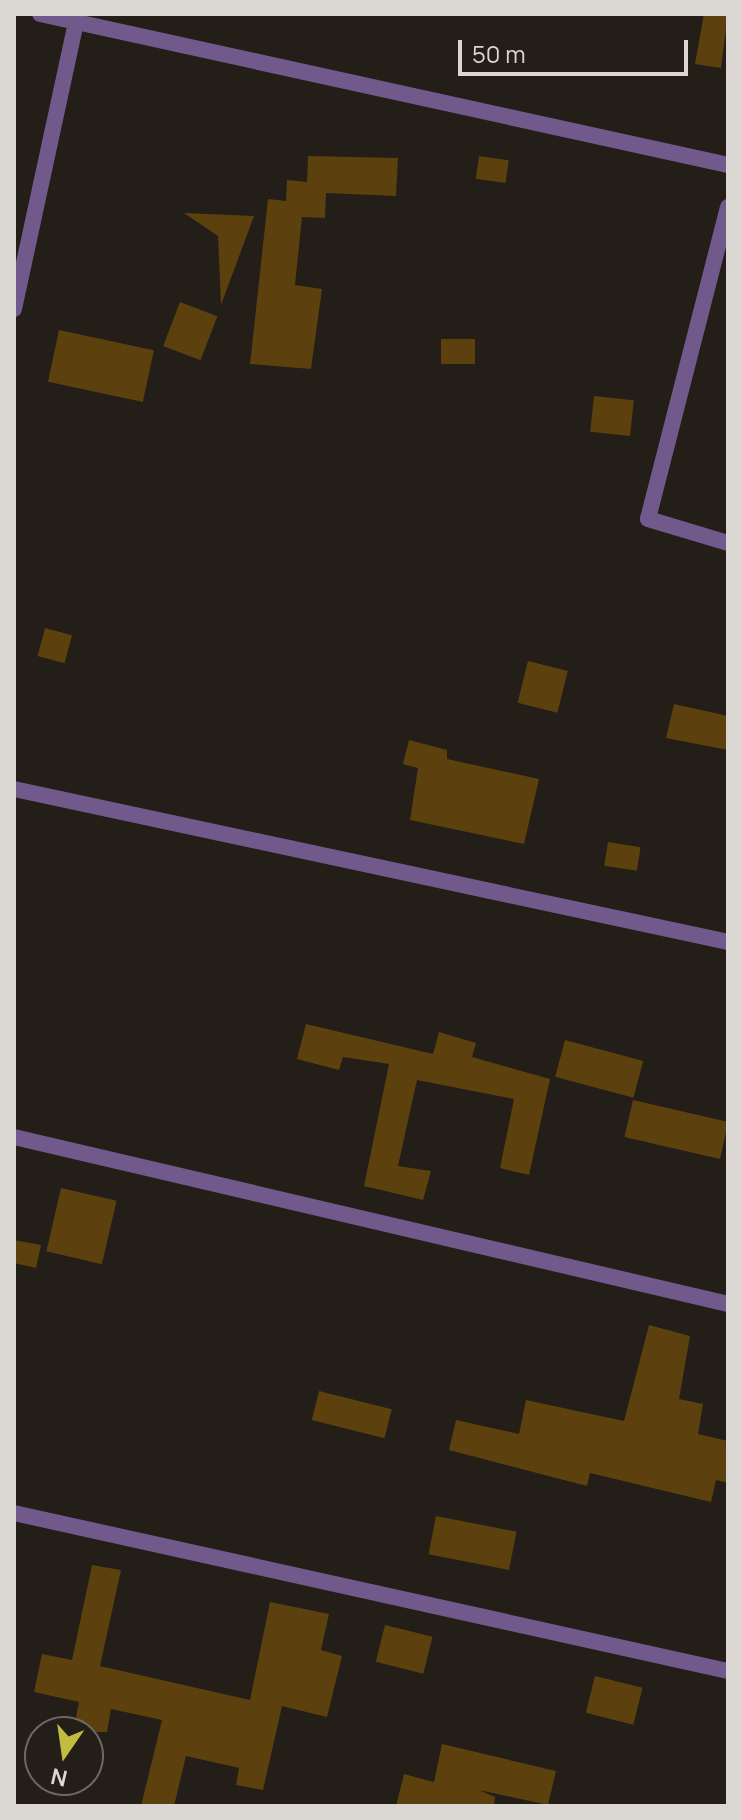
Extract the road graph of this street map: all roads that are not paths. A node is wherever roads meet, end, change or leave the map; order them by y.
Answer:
1 (40, 14) edge
2 (77, 17) edge
3 (728, 165) edge
4 (728, 207) edge
5 (14, 309) edge
6 (728, 543) edge
7 (14, 789) edge
8 (728, 942) edge
9 (14, 1137) edge
10 (728, 1304) edge
11 (14, 1513) edge
12 (728, 1671) edge

1 - 2 street
2 - 3 street
2 - 5 street
4 - 6 street
7 - 8 street
9 - 10 street
11 - 12 street

